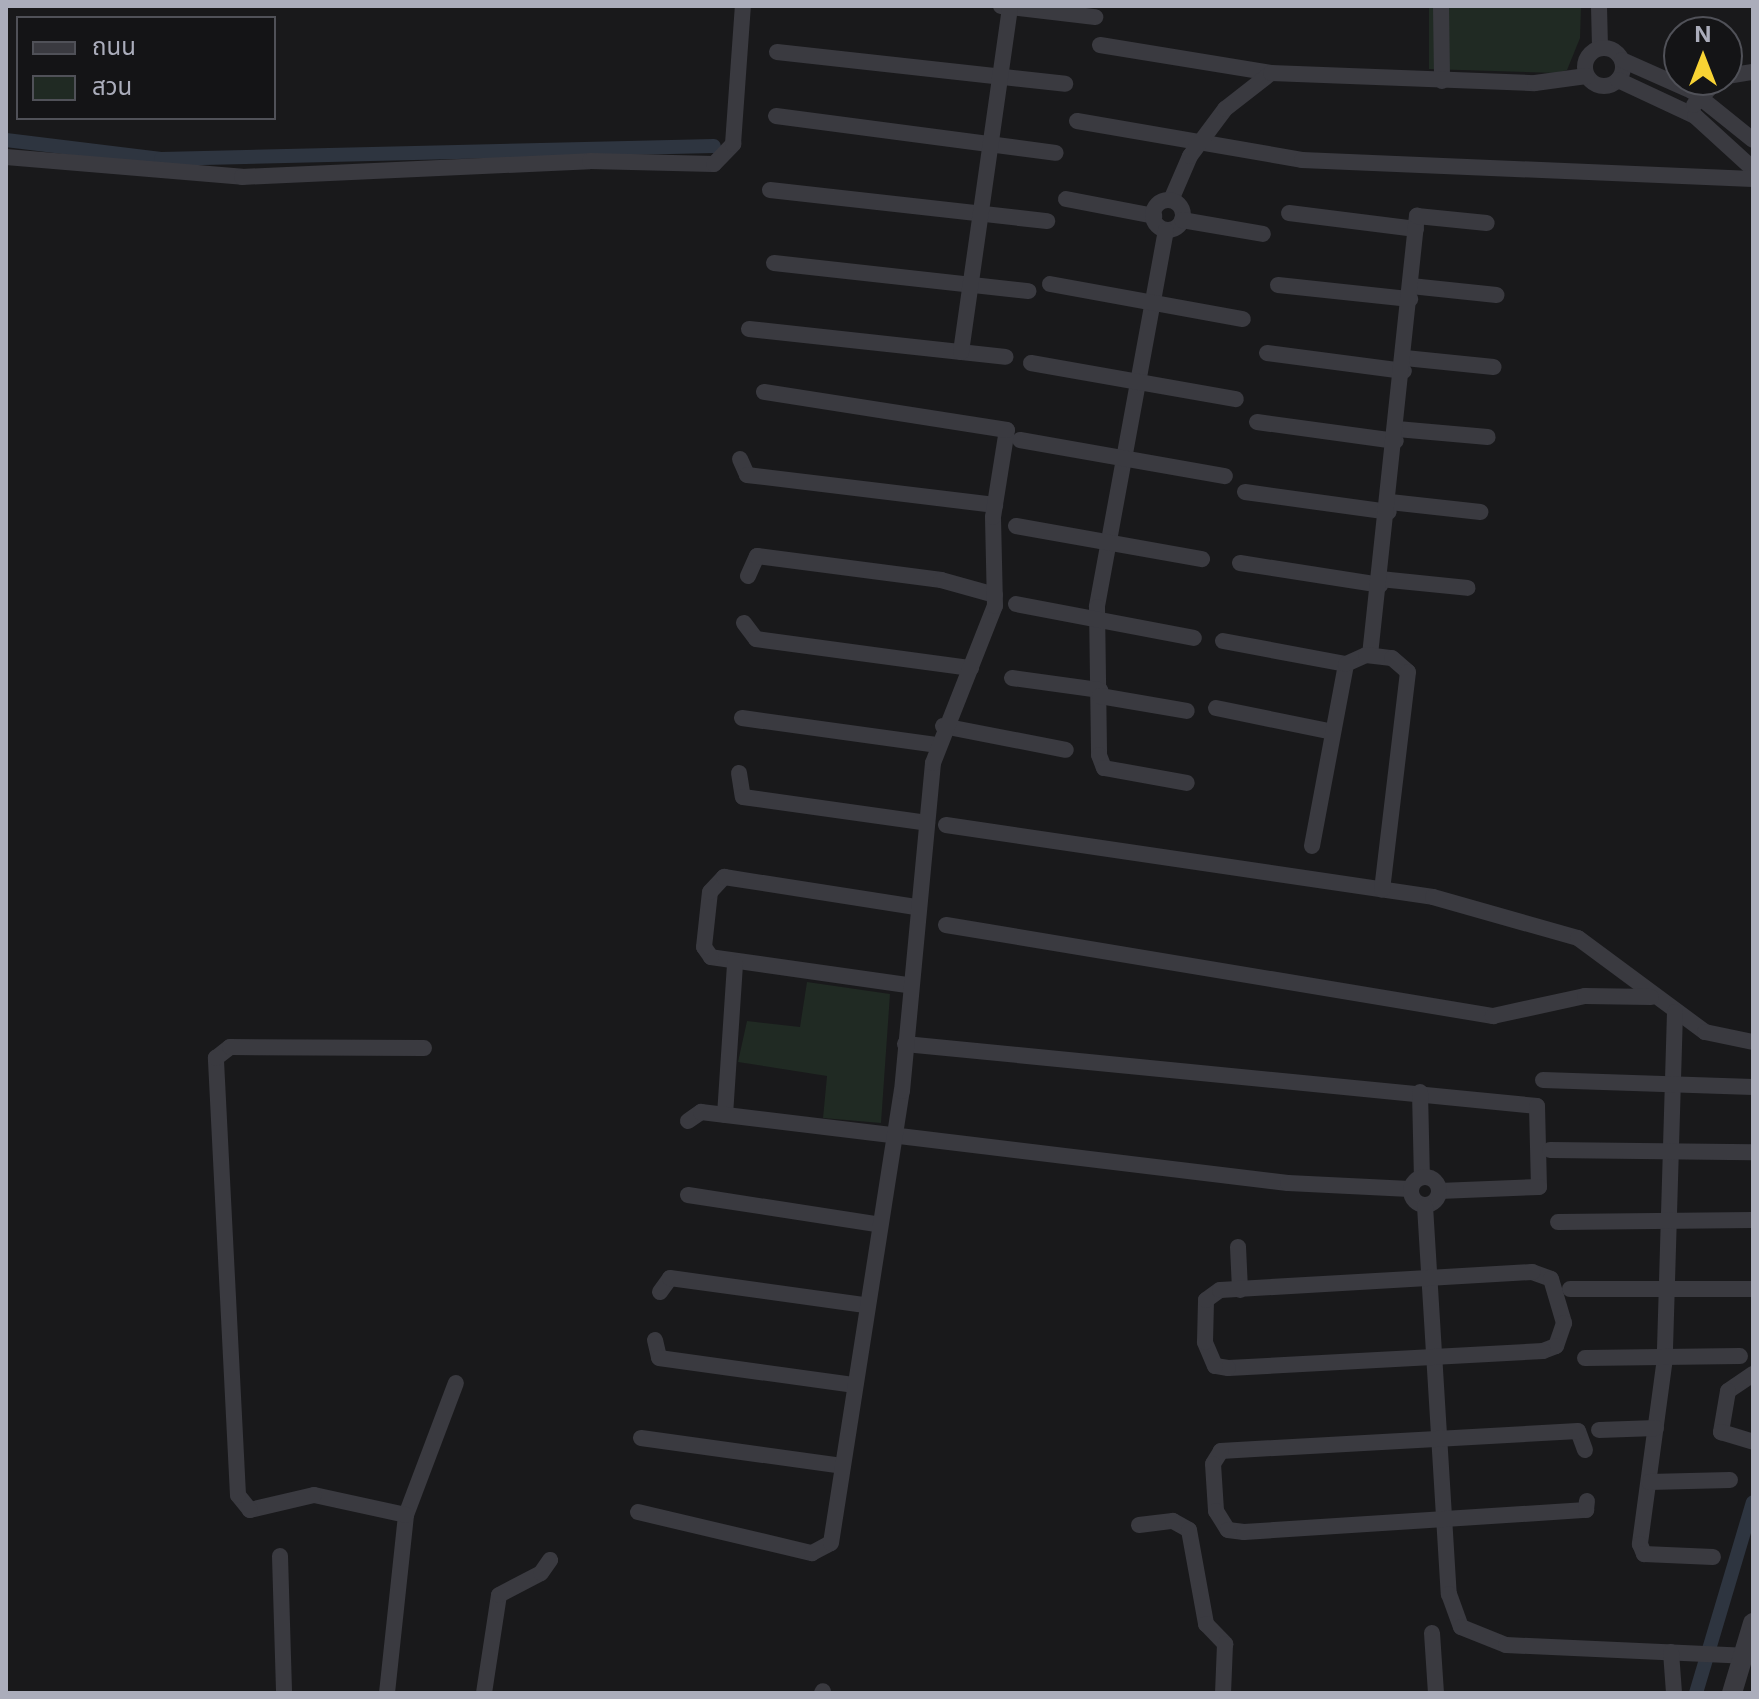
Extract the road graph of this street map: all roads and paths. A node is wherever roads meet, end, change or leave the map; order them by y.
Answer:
1 (743, 6) edge
2 (1006, 6) edge
3 (1441, 6) edge
4 (1599, 6) edge
5 (1095, 17) dead end
6 (1100, 45) dead end
7 (1600, 48) junction
8 (777, 52) dead end
9 (1622, 60) junction
10 (1271, 73) junction
11 (1000, 76) junction
12 (1587, 76) junction
13 (1618, 80) junction
14 (1442, 81) junction
15 (1065, 84) dead end
16 (1701, 97) junction
17 (1688, 112) junction
18 (776, 116) dead end
19 (1077, 121) dead end
20 (1753, 140) edge
21 (1201, 141) junction
22 (991, 143) junction
23 (1056, 153) dead end
24 (6, 157) edge
25 (1753, 169) edge
26 (1753, 179) edge
27 (770, 190) dead end
28 (1066, 199) dead end
29 (1171, 200) junction
30 (981, 213) junction
31 (1289, 213) dead end
32 (1154, 216) junction
33 (1182, 220) junction
34 (1047, 221) dead end
35 (1487, 223) dead end
36 (1416, 229) junction
37 (1166, 230) junction
38 (1263, 234) dead end
39 (774, 263) dead end
40 (971, 283) junction
41 (1050, 284) dead end
42 (1278, 285) dead end
43 (1028, 291) dead end
44 (1411, 293) junction
45 (1497, 295) dead end
46 (1149, 302) junction
47 (1243, 319) dead end
48 (749, 329) dead end
49 (961, 352) junction
50 (1267, 353) dead end
51 (1005, 357) dead end
52 (1031, 363) dead end
53 (1404, 365) junction
54 (1494, 367) dead end
55 (1136, 380) junction
56 (764, 392) dead end
57 (1236, 399) dead end
58 (1257, 422) dead end
59 (1397, 435) junction
60 (1488, 437) dead end
61 (1020, 440) dead end
62 (740, 459) dead end
63 (1123, 460) junction
64 (1225, 476) dead end
65 (1245, 492) dead end
66 (995, 505) junction
67 (1389, 507) junction
68 (1480, 512) dead end
69 (1016, 526) dead end
70 (1108, 542) junction
71 (1202, 559) dead end
72 (1240, 563) dead end
73 (748, 576) dead end
74 (1380, 582) junction
75 (1468, 588) dead end
76 (995, 595) junction
77 (1016, 604) dead end
78 (1097, 622) junction
79 (744, 623) dead end
80 (1194, 638) dead end
81 (1223, 641) dead end
82 (1370, 655) junction
83 (1346, 664) junction
84 (971, 668) junction
85 (1012, 678) dead end
86 (1100, 693) junction
87 (1216, 708) dead end
88 (1187, 711) dead end
89 (742, 718) dead end
90 (943, 726) junction
91 (1333, 732) junction
92 (936, 745) junction
93 (1066, 750) dead end
94 (739, 773) dead end
95 (1187, 783) dead end
96 (927, 823) junction
97 (946, 825) dead end
98 (1312, 846) dead end
99 (1382, 889) junction
100 (916, 907) junction
101 (946, 925) dead end
102 (735, 963) junction
103 (907, 985) junction
104 (1651, 997) junction
105 (1675, 1012) junction
106 (1753, 1042) edge
107 (905, 1044) junction
108 (424, 1048) dead end
109 (1543, 1080) dead end
110 (1671, 1084) junction
111 (1753, 1087) edge
112 (1420, 1092) junction
113 (725, 1115) junction
114 (688, 1121) dead end
115 (892, 1139) junction
116 (1550, 1150) dead end
117 (1669, 1152) junction
118 (1753, 1152) edge
119 (1416, 1183) junction
120 (1439, 1191) junction
121 (688, 1195) dead end
122 (1425, 1206) junction
123 (1753, 1220) edge
124 (1668, 1221) junction
125 (1558, 1222) dead end
126 (875, 1224) junction
127 (1238, 1247) dead end
128 (1429, 1279) junction
129 (1570, 1289) dead end
130 (1667, 1289) junction
131 (1753, 1289) edge
132 (1240, 1290) junction
133 (660, 1292) dead end
134 (865, 1305) junction
135 (655, 1340) dead end
136 (1433, 1356) junction
137 (1740, 1356) dead end
138 (1585, 1358) dead end
139 (1665, 1358) junction
140 (1753, 1374) edge
141 (456, 1383) dead end
142 (853, 1385) junction
143 (1656, 1428) junction
144 (1599, 1430) dead end
145 (641, 1438) dead end
146 (1439, 1439) junction
147 (1747, 1440) edge
148 (1585, 1450) dead end
149 (842, 1466) junction
150 (1730, 1480) dead end
151 (1649, 1482) junction
152 (1587, 1501) dead end
153 (638, 1512) dead end
154 (406, 1515) junction
155 (1444, 1521) junction
156 (1139, 1525) dead end
157 (280, 1556) dead end
158 (1713, 1557) dead end
159 (550, 1560) dead end
160 (1753, 1623) edge
161 (1432, 1633) dead end
162 (1671, 1652) junction
163 (1735, 1655) junction
164 (284, 1693) edge
165 (387, 1693) edge
166 (484, 1693) edge
167 (1223, 1693) edge
168 (1436, 1693) edge
169 (1674, 1693) edge
170 (1732, 1693) edge

1 - 24 street
2 - 5 street
2 - 11 street
3 - 14 street
4 - 7 street
6 - 10 street
7 - 9 street
7 - 12 street
8 - 11 street
9 - 13 street
9 - 16 street
10 - 14 street
10 - 21 street
11 - 15 street
11 - 22 street
12 - 13 street
12 - 14 street
13 - 17 street
16 - 17 street
16 - 20 street
17 - 25 street
18 - 22 street
19 - 21 street
21 - 26 street
21 - 29 street
22 - 23 street
22 - 30 street
27 - 30 street
28 - 32 street
29 - 32 street
29 - 33 street
30 - 34 street
30 - 40 street
31 - 36 street
32 - 37 street
33 - 37 street
33 - 38 street
35 - 36 street
36 - 44 street
37 - 46 street
39 - 40 street
40 - 43 street
40 - 49 street
41 - 46 street
42 - 44 street
44 - 45 street
44 - 53 street
46 - 47 street
46 - 55 street
48 - 49 street
49 - 51 street
50 - 53 street
52 - 55 street
53 - 54 street
53 - 59 street
55 - 57 street
55 - 63 street
56 - 66 street
58 - 59 street
59 - 60 street
59 - 67 street
61 - 63 street
62 - 66 street
63 - 64 street
63 - 70 street
65 - 67 street
66 - 76 street
67 - 68 street
67 - 74 street
69 - 70 street
70 - 71 street
70 - 78 street
72 - 74 street
73 - 76 street
74 - 75 street
74 - 82 street
76 - 84 street
77 - 78 street
78 - 80 street
78 - 86 street
79 - 84 street
81 - 83 street
82 - 83 street
82 - 99 street
83 - 91 street
84 - 90 street
85 - 86 street
86 - 88 street
86 - 95 street
87 - 91 street
89 - 92 street
90 - 92 street
90 - 93 street
91 - 98 street
92 - 96 street
94 - 96 street
96 - 100 street
97 - 99 street
99 - 104 street
100 - 102 street
100 - 103 street
101 - 104 street
102 - 103 street
102 - 113 street
103 - 107 street
104 - 105 street
105 - 106 street
105 - 110 street
107 - 112 street
107 - 115 street
108 - 154 street
109 - 110 street
110 - 111 street
110 - 117 street
112 - 119 street
112 - 120 street
113 - 114 street
113 - 115 street
115 - 119 street
115 - 126 street
116 - 117 street
117 - 118 street
117 - 124 street
119 - 120 street
119 - 122 street
120 - 122 street
121 - 126 street
122 - 128 street
123 - 124 street
124 - 125 street
124 - 130 street
126 - 134 street
127 - 132 street
128 - 132 street
128 - 136 street
128 - 136 street
129 - 130 street
130 - 131 street
130 - 139 street
132 - 136 street
133 - 134 street
134 - 142 street
135 - 142 street
136 - 146 street
137 - 139 street
138 - 139 street
139 - 143 street
140 - 147 street
141 - 154 street
142 - 149 street
143 - 144 street
143 - 151 street
145 - 149 street
146 - 148 street
146 - 155 street
146 - 155 street
149 - 153 street
150 - 151 street
151 - 158 street
152 - 155 street
154 - 165 street
155 - 162 street
156 - 167 street
157 - 164 street
159 - 166 street
160 - 163 street
161 - 168 street
162 - 163 street
162 - 169 street
163 - 170 street

